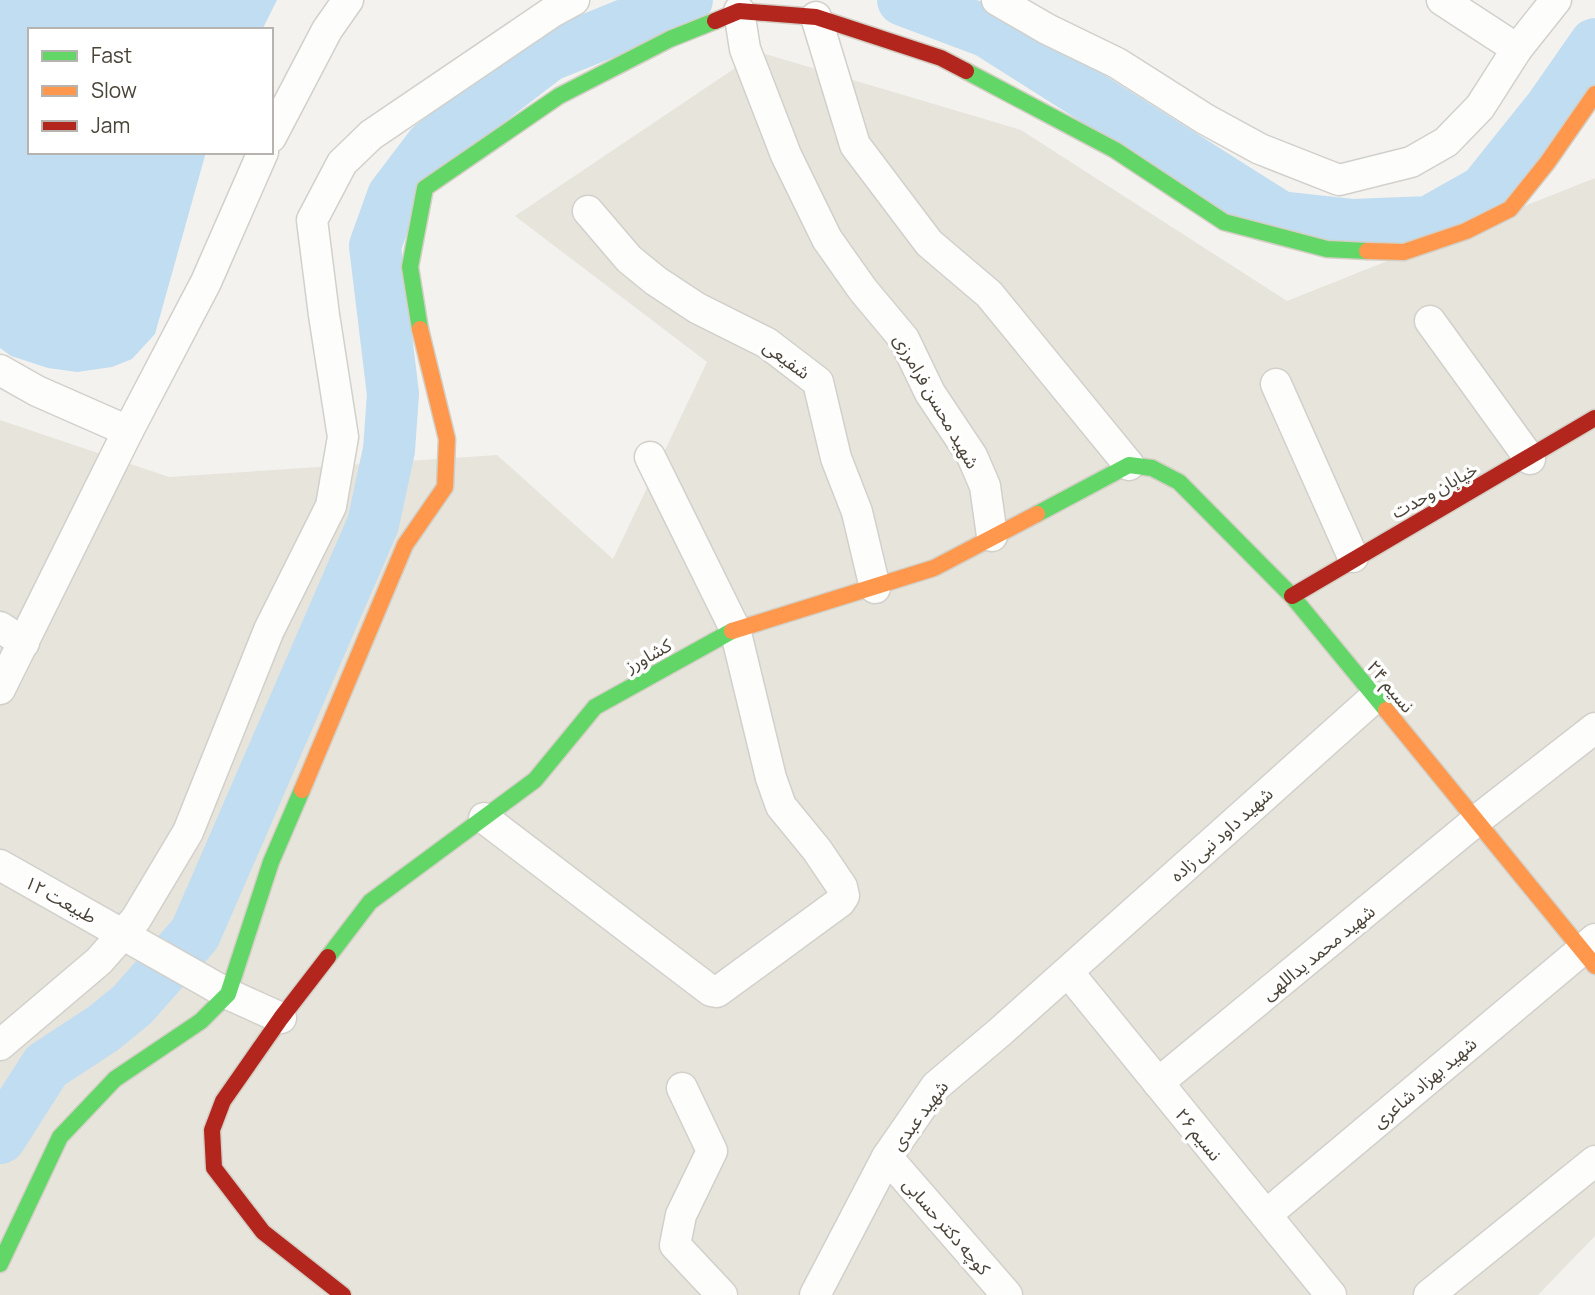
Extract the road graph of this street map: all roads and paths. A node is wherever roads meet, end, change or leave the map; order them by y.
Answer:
1 (348, 0) edge
2 (574, 0) edge
3 (997, 0) edge
4 (1442, 0) edge
5 (1556, 0) edge
6 (739, 11) junction
7 (816, 17) junction
8 (1517, 49) junction
9 (1595, 94) edge
10 (273, 133) edge
11 (263, 154) edge
12 (588, 211) dead end
13 (1430, 321) dead end
14 (0, 370) edge
15 (1276, 384) dead end
16 (1595, 418) edge
17 (128, 431) junction
18 (650, 457) dead end
19 (1530, 459) junction
20 (1129, 465) junction
21 (992, 536) junction
22 (1353, 557) junction
23 (875, 588) junction
24 (1292, 596) junction
25 (735, 629) junction
26 (12, 635) edge
27 (0, 689) edge
28 (1375, 697) junction
29 (1595, 728) edge
30 (484, 818) junction
31 (1477, 820) junction
32 (0, 865) edge
33 (123, 934) junction
34 (1591, 951) edge
35 (1068, 972) junction
36 (228, 994) junction
37 (281, 1018) junction
38 (0, 1045) edge
39 (1158, 1083) junction
40 (682, 1088) dead end
41 (887, 1157) junction
42 (1595, 1161) edge
43 (1266, 1215) junction
44 (0, 1264) edge
45 (343, 1295) edge
46 (722, 1295) edge
47 (815, 1295) edge
48 (1007, 1295) edge
49 (1331, 1295) edge
50 (1429, 1295) edge

1 - 10 street
2 - 33 street
3 - 8 street
4 - 8 street
5 - 8 street
6 - 7 street
6 - 21 street, شهید محسن فرامرزی
6 - 36 street
7 - 9 street
7 - 20 street
11 - 17 street
12 - 23 street, شفیعی
13 - 19 street
14 - 17 street
15 - 22 street
16 - 19 street, خیابان وحدت
17 - 26 street
18 - 25 street
19 - 22 street, خیابان وحدت
20 - 21 street, کشاورز
20 - 24 street, نسیم ۲۴
21 - 23 street, کشاورز
22 - 24 street, خیابان وحدت
23 - 25 street, کشاورز
24 - 28 street, نسیم ۲۴
25 - 30 street, کشاورز
25 - 30 street
26 - 27 street
28 - 31 street, نسیم ۲۴
28 - 35 street, شهید داود نبی زاده
29 - 31 street, شهید محمد یداللهی
30 - 37 street, کشاورز
31 - 34 street, نسیم ۲۴
31 - 39 street, شهید محمد یداللهی
32 - 33 street, طبیعت ۱۲
33 - 36 street, طبیعت ۱۲
33 - 38 street
34 - 43 street, شهید بهزاد شاعری
35 - 39 street, نسیم ۲۶
35 - 41 street, شهید عبدی
36 - 37 street, طبیعت ۱۲
36 - 44 street
37 - 45 street, کشاورز
39 - 43 street, نسیم ۲۶
40 - 46 street
41 - 47 street, شهید عبدی
41 - 48 street, کوچه دکتر حسابی
42 - 50 street
43 - 49 street, نسیم ۲۶

